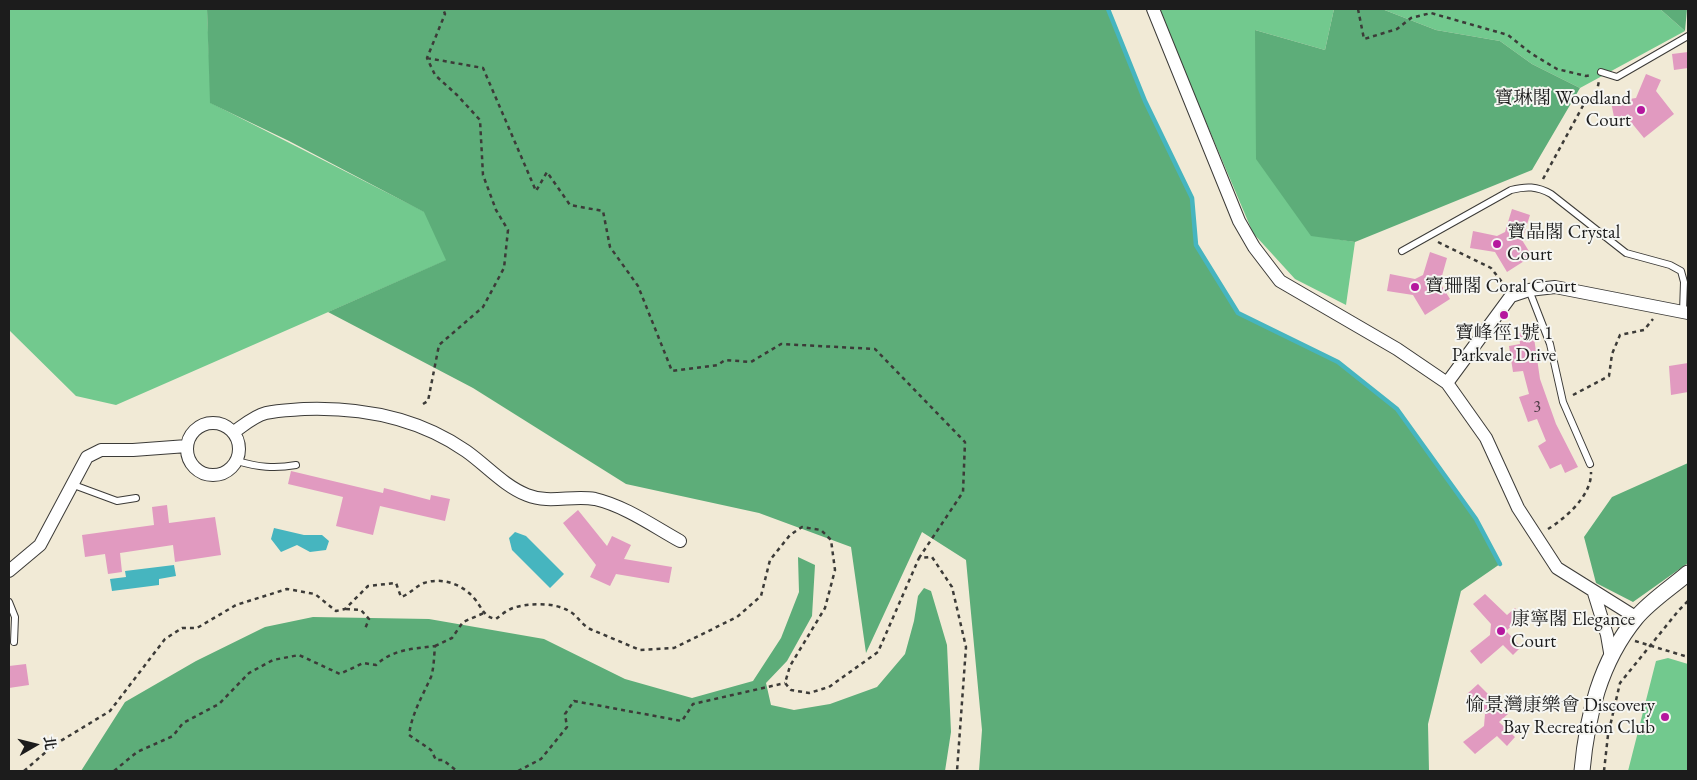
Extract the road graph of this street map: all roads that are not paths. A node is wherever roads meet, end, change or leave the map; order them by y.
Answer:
1 (1153, 9) edge
2 (1688, 36) edge
3 (1601, 72) road end
4 (1402, 251) dead end
5 (1529, 290) junction
6 (1686, 313) edge
7 (1447, 383) junction
8 (234, 432) junction
9 (187, 446) junction
10 (237, 461) junction
11 (1590, 464) road end
12 (296, 465) dead end
13 (71, 484) junction
14 (136, 498) dead end
15 (680, 541) dead end
16 (9, 571) edge
17 (1688, 573) edge
18 (1594, 593) junction
19 (9, 602) edge
20 (1637, 618) junction
21 (14, 642) dead end
22 (1610, 658) junction
23 (1582, 771) edge

1 - 7 street
2 - 3 lane
4 - 6 lane
5 - 6 street
5 - 7 street
5 - 11 lane
7 - 18 street
8 - 9 street
8 - 10 street
8 - 15 street
9 - 10 street
9 - 13 street
10 - 12 lane
13 - 14 lane
13 - 16 street
17 - 20 street
18 - 20 street
18 - 22 street
19 - 21 lane
20 - 22 street
22 - 23 street

